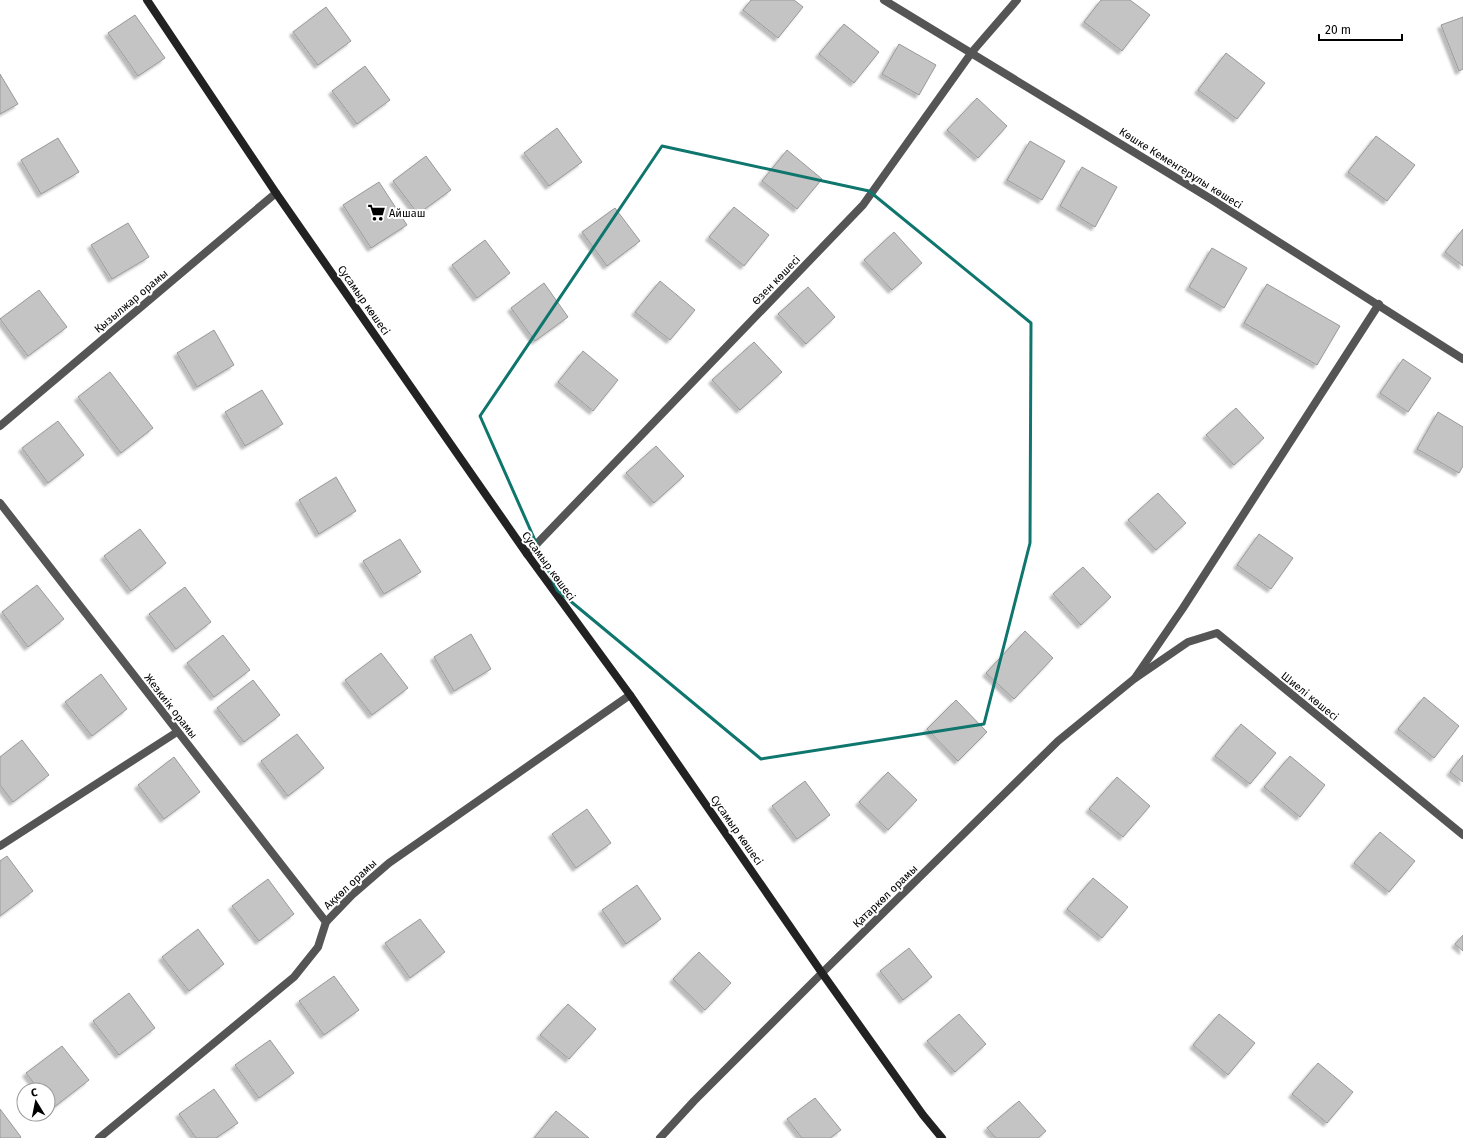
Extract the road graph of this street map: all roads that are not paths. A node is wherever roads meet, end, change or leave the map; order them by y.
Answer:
1 (148, 0) edge
2 (884, 0) edge
3 (1017, 0) edge
4 (972, 52) junction
5 (276, 193) junction
6 (1378, 304) junction
7 (1463, 359) edge
8 (0, 426) edge
9 (0, 503) edge
10 (527, 554) junction
11 (1134, 679) junction
12 (630, 695) junction
13 (177, 732) junction
14 (1463, 836) edge
15 (0, 846) edge
16 (326, 922) junction
17 (822, 973) junction
18 (99, 1138) edge
19 (660, 1138) edge
20 (942, 1138) edge

1 - 5 main road, Сусамыр көшесі
2 - 4 street, Көшке Кеменгерұлы көшесі
3 - 4 street, Өзен көшесі
4 - 6 street, Көшке Кеменгерұлы көшесі
4 - 10 street, Өзен көшесі
5 - 8 street, Қызылжар орамы
5 - 10 main road, Сусамыр көшесі
6 - 7 street, Көшке Кеменгерұлы көшесі
6 - 11 street
9 - 13 street, Жезкиік орамы
10 - 12 main road, Сусамыр көшесі
11 - 14 street, Шиелі көшесі
11 - 17 street, Қатаркөл орамы
12 - 16 street, Ақкөл орамы
12 - 17 main road, Сусамыр көшесі
13 - 15 street
13 - 16 street, Жезкиік орамы
16 - 18 street, Ақкөл орамы
17 - 19 street, Қатаркөл орамы
17 - 20 main road, Сусамыр көшесі

